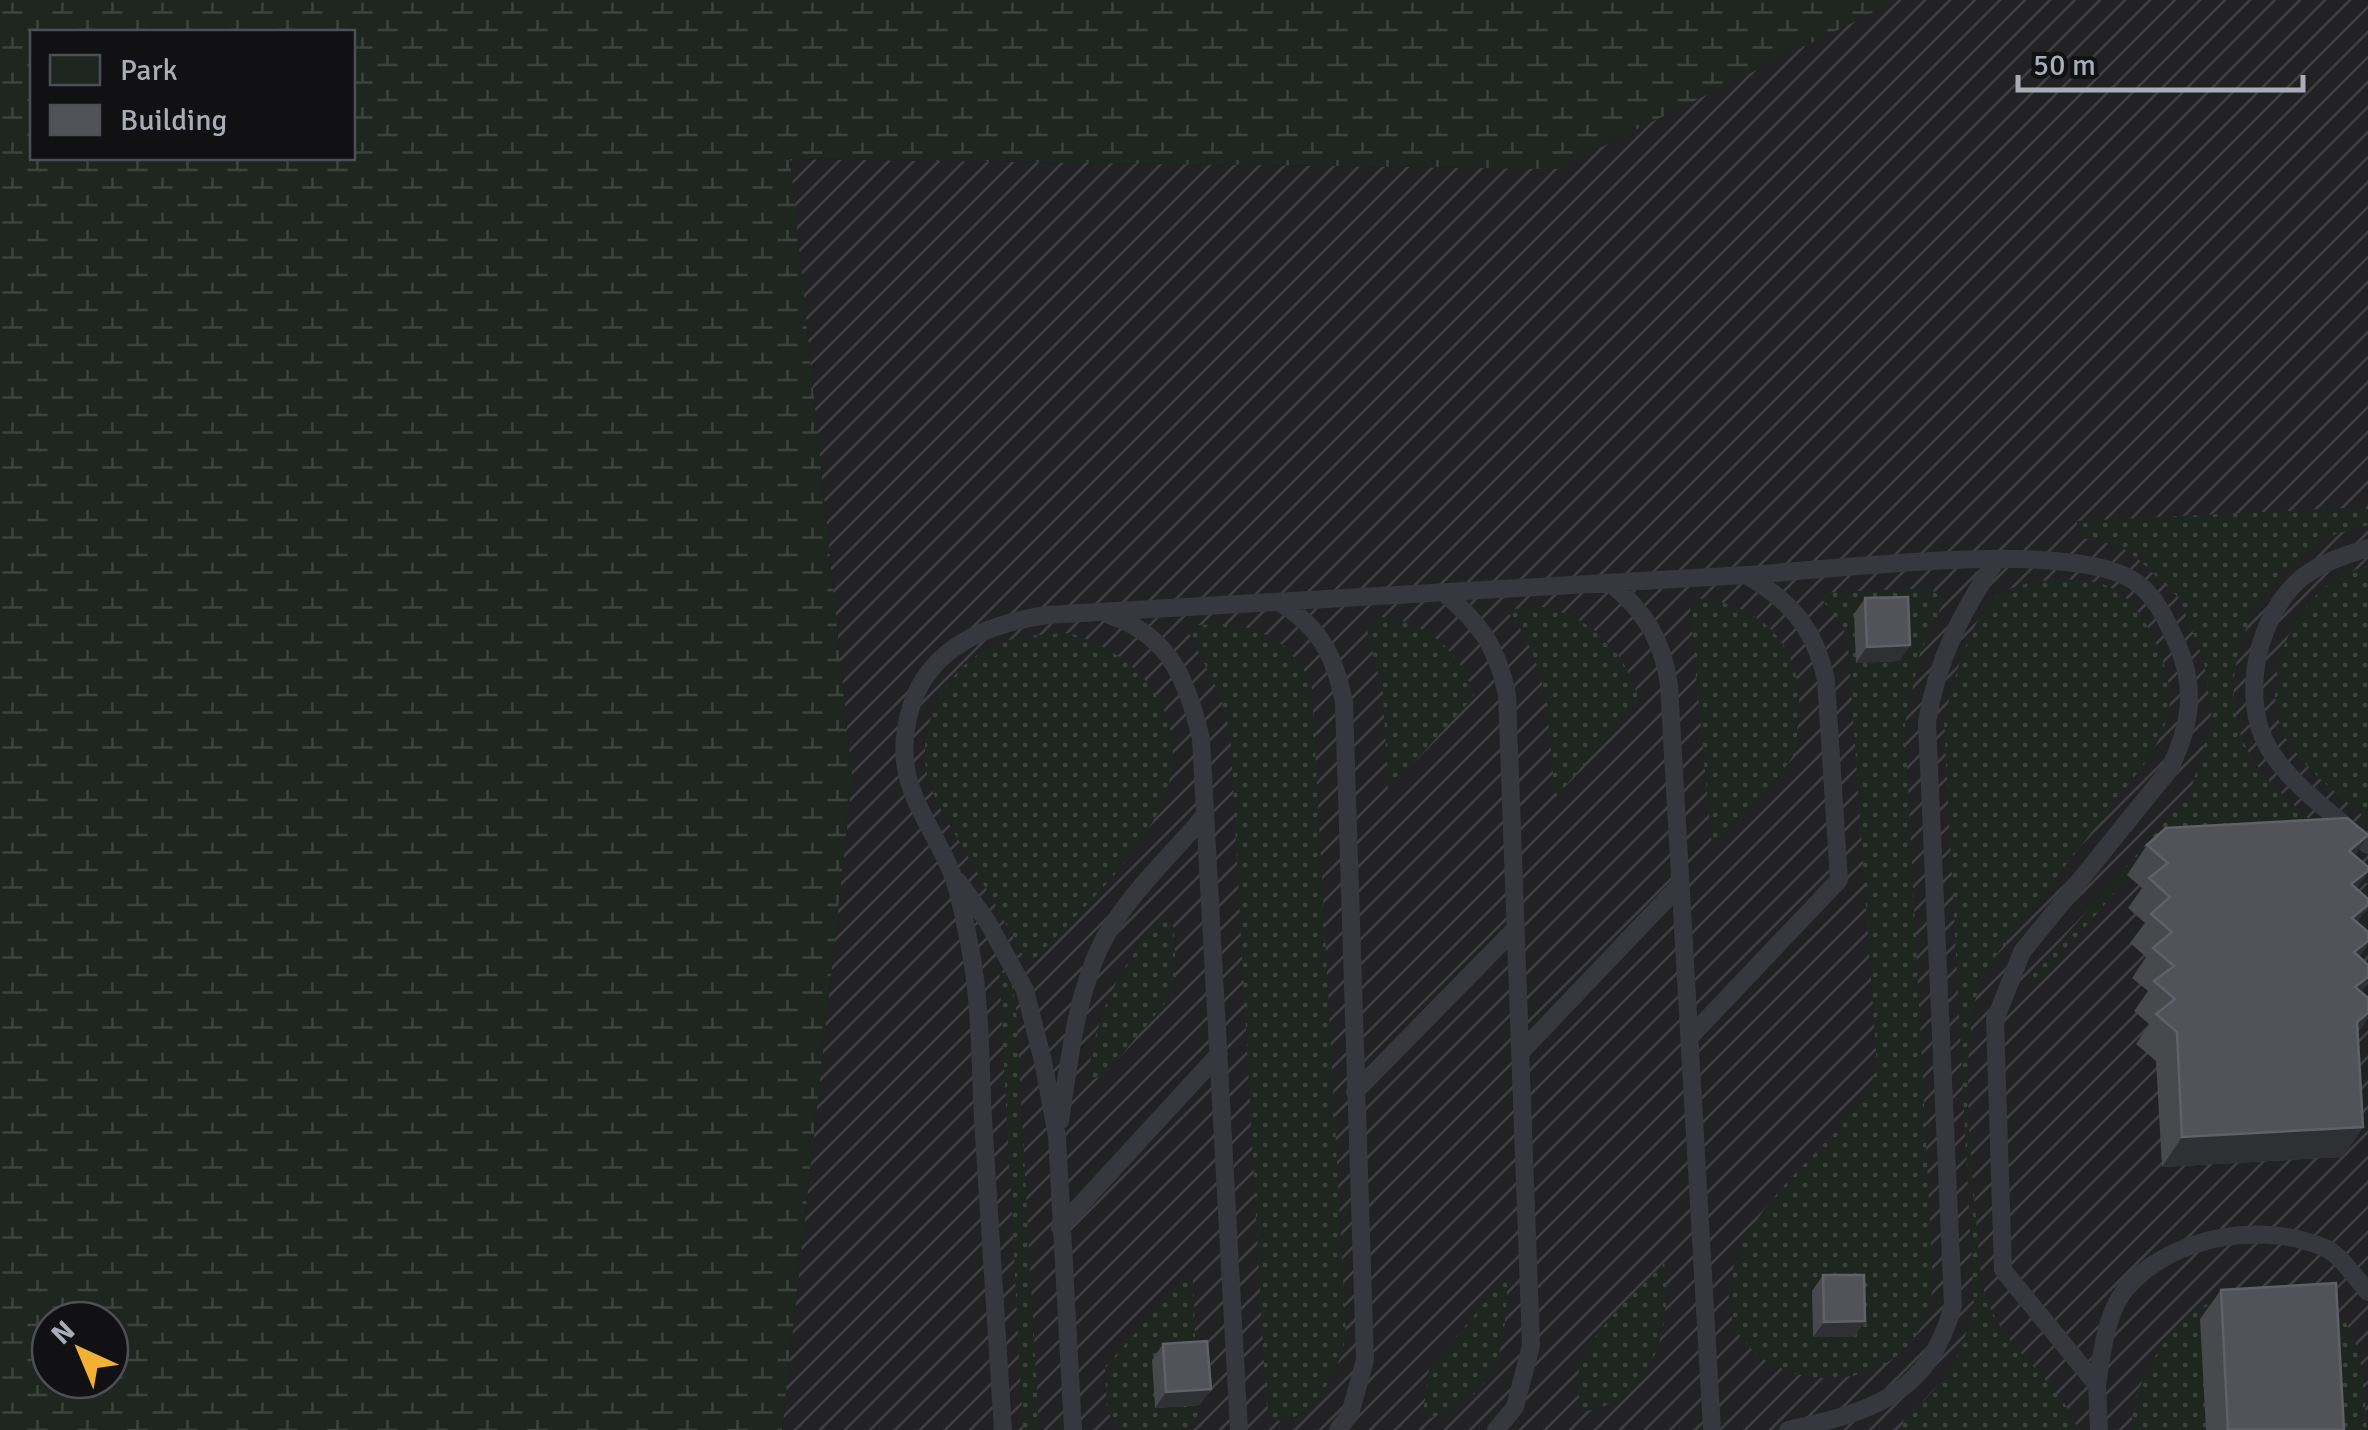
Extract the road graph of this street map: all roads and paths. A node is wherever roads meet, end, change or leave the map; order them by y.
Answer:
1 (2368, 548) edge
2 (1996, 560) junction
3 (1746, 575) junction
4 (1610, 583) junction
5 (1444, 592) junction
6 (1278, 602) junction
7 (1099, 612) junction
8 (1204, 816) junction
9 (2368, 845) edge
10 (951, 872) junction
11 (1680, 885) junction
12 (1514, 930) junction
13 (1690, 1038) junction
14 (1520, 1053) junction
15 (1218, 1054) junction
16 (1355, 1092) junction
17 (1057, 1136) junction
18 (1060, 1228) junction
19 (2368, 1292) edge
20 (2097, 1385) junction
21 (1003, 1430) edge
22 (1073, 1430) edge
23 (1239, 1430) edge
24 (1338, 1430) edge
25 (1496, 1430) edge
26 (1712, 1430) edge
27 (1788, 1430) edge
28 (2100, 1430) edge

1 - 9 lane
2 - 3 lane
2 - 20 lane
2 - 27 lane
3 - 4 lane
3 - 13 lane
4 - 5 lane
4 - 11 lane
5 - 6 lane
5 - 12 lane
6 - 7 lane
6 - 16 lane
7 - 8 lane
7 - 10 lane
8 - 15 lane
8 - 17 lane
10 - 17 lane
10 - 21 lane
11 - 13 lane
11 - 14 lane
12 - 14 lane
12 - 16 lane
13 - 26 lane
14 - 25 lane
15 - 18 lane
15 - 23 lane
16 - 24 lane
17 - 18 lane
18 - 22 lane
19 - 20 lane
20 - 28 lane

